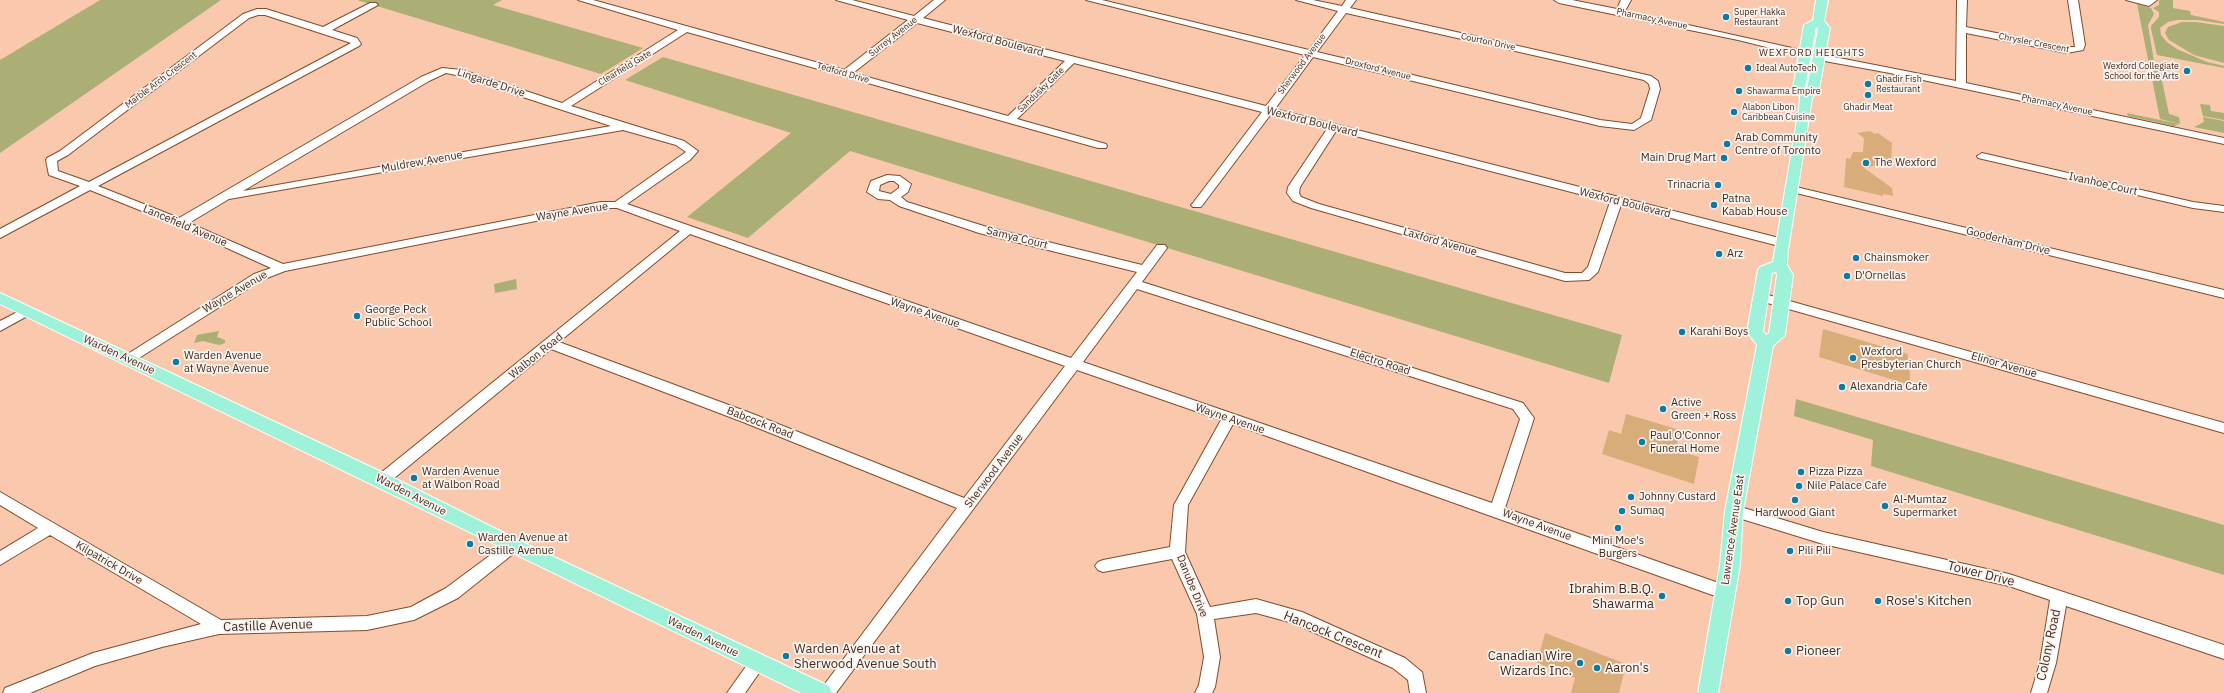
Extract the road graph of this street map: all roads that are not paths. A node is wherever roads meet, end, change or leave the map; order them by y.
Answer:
1 (583, 0) edge
2 (841, 0) edge
3 (940, 0) edge
4 (1091, 0) edge
5 (1301, 0) edge
6 (1351, 0) edge
7 (1559, 0) edge
8 (1626, 0) edge
9 (1822, 0) edge
10 (1962, 0) edge
11 (2073, 0) edge
12 (2131, 0) edge
13 (2151, 1) edge
14 (373, 5) dead end
15 (1344, 10) junction
16 (1620, 12) junction
17 (915, 19) junction
18 (1818, 22) junction
19 (685, 29) junction
20 (324, 30) junction
21 (1962, 30) junction
22 (1805, 52) junction
23 (1311, 53) junction
24 (1819, 55) junction
25 (1072, 60) junction
26 (846, 74) junction
27 (1961, 85) junction
28 (1806, 97) junction
29 (1651, 102) joint
30 (564, 106) junction
31 (1267, 111) junction
32 (1010, 120) junction
33 (622, 126) junction
34 (1333, 127) junction
35 (2224, 141) edge
36 (1102, 146) dead end
37 (1982, 156) dead end
38 (89, 186) junction
39 (1792, 189) junction
40 (893, 197) dead end
41 (222, 198) junction
42 (1616, 201) junction
43 (618, 205) junction
44 (1197, 205) dead end
45 (2224, 209) edge
46 (180, 223) junction
47 (688, 230) junction
48 (0, 234) edge
49 (1782, 243) junction
50 (1161, 248) dead end
51 (1780, 265) junction
52 (282, 268) junction
53 (1145, 270) junction
54 (1135, 284) junction
55 (2224, 294) edge
56 (1761, 297) junction
57 (0, 298) edge
58 (1781, 302) junction
59 (27, 311) junction
60 (0, 327) edge
61 (550, 344) junction
62 (1765, 344) junction
63 (128, 360) junction
64 (1074, 365) junction
65 (1229, 419) junction
66 (2224, 428) edge
67 (382, 480) junction
68 (0, 498) edge
69 (968, 506) junction
70 (1497, 511) junction
71 (1734, 511) junction
72 (49, 528) junction
73 (513, 546) junction
74 (1178, 552) junction
75 (0, 559) edge
76 (1103, 566) dead end
77 (1724, 592) junction
78 (2059, 597) junction
79 (1205, 614) junction
80 (219, 627) junction
81 (2224, 652) edge
82 (758, 663) junction
83 (11, 693) edge
84 (735, 693) edge
85 (822, 693) edge
86 (826, 693) edge
87 (1204, 693) edge
88 (1418, 693) edge
89 (1708, 693) edge
90 (2039, 693) edge

1 - 19 street, Tedford Drive
2 - 17 street, Wexford Boulevard
3 - 17 street, Surrey Avenue
4 - 23 street, Droxford Avenue
5 - 15 street, Courton Drive
6 - 15 street, Sherwood Avenue
7 - 16 street, Pharmacy Avenue
8 - 16 street
9 - 18 main road, Lawrence Avenue East
10 - 21 street
11 - 21 street, Chrysler Crescent
12 - 13 street
14 - 20 street
15 - 23 street, Sherwood Avenue
15 - 29 street, Courton Drive
16 - 22 street, Pharmacy Avenue
17 - 25 street, Wexford Boulevard
17 - 26 street, Surrey Avenue
18 - 22 main road, Lawrence Avenue East
18 - 24 main road, Lawrence Avenue East
19 - 26 street, Tedford Drive
19 - 30 street, Clearfield Gate
20 - 38 street, Marble Arch Crescent
20 - 38 street, Marble Arch Crescent
21 - 27 street
22 - 24 street, Pharmacy Avenue
22 - 28 main road, Lawrence Avenue East
23 - 29 street, Droxford Avenue
23 - 31 street, Sherwood Avenue
24 - 27 street, Pharmacy Avenue
24 - 28 main road, Lawrence Avenue East
25 - 31 street, Wexford Boulevard
25 - 32 street, Sandusky Gate
26 - 32 street, Tedford Drive
27 - 35 street, Pharmacy Avenue
28 - 39 main road, Lawrence Avenue East
30 - 33 street, Lingarde Drive
30 - 41 street, Lingarde Drive
31 - 34 street, Wexford Boulevard
31 - 44 street, Sherwood Avenue
32 - 36 street, Tedford Drive
33 - 41 street, Muldrew Avenue
33 - 43 street, Lingarde Drive
34 - 42 street, Wexford Boulevard
34 - 42 street, Laxford Avenue
37 - 45 street, Ivanhoe Court
38 - 46 street, Lancefield Avenue
38 - 48 street, Marble Arch Crescent
39 - 49 main road, Lawrence Avenue East
39 - 55 street, Gooderham Drive
40 - 53 street, Samya Court
41 - 46 street, Lingarde Drive
42 - 49 street, Wexford Boulevard
43 - 47 street, Wayne Avenue
43 - 52 street, Wayne Avenue
46 - 52 street, Lancefield Avenue
47 - 61 street, Walbon Road
47 - 64 street, Wayne Avenue
49 - 51 main road, Lawrence Avenue East
50 - 53 street, Sherwood Avenue
51 - 56 main road
51 - 58 main road, Lawrence Avenue East
52 - 63 street, Wayne Avenue
53 - 54 street, Sherwood Avenue
54 - 64 street, Sherwood Avenue
54 - 70 street, Electro Road
56 - 58 street, Elinor Avenue
56 - 62 main road
57 - 59 main road, Warden Avenue
58 - 62 main road, Lawrence Avenue East
58 - 66 street, Elinor Avenue
59 - 60 street
59 - 63 main road, Warden Avenue
61 - 67 street, Walbon Road
61 - 69 street, Babcock Road
62 - 71 main road, Lawrence Avenue East
63 - 67 main road, Warden Avenue
64 - 65 street, Wayne Avenue
64 - 69 street, Sherwood Avenue
65 - 70 street, Wayne Avenue
65 - 74 street, Danube Drive
67 - 73 main road, Warden Avenue
68 - 72 street, Kilpatrick Drive
69 - 86 street, Sherwood Avenue
70 - 77 street, Wayne Avenue
71 - 77 main road, Lawrence Avenue East
71 - 78 street, Tower Drive
72 - 75 street
72 - 80 street, Kilpatrick Drive
73 - 80 street, Castille Avenue
73 - 82 main road, Warden Avenue
74 - 76 street
74 - 79 street, Danube Drive
77 - 89 main road, Lawrence Avenue East
78 - 81 street, Tower Drive
78 - 90 street, Colony Road
79 - 87 street, Danube Drive
79 - 88 street, Hancock Crescent
80 - 83 street, Castille Avenue
82 - 84 street
82 - 85 main road, Warden Avenue

